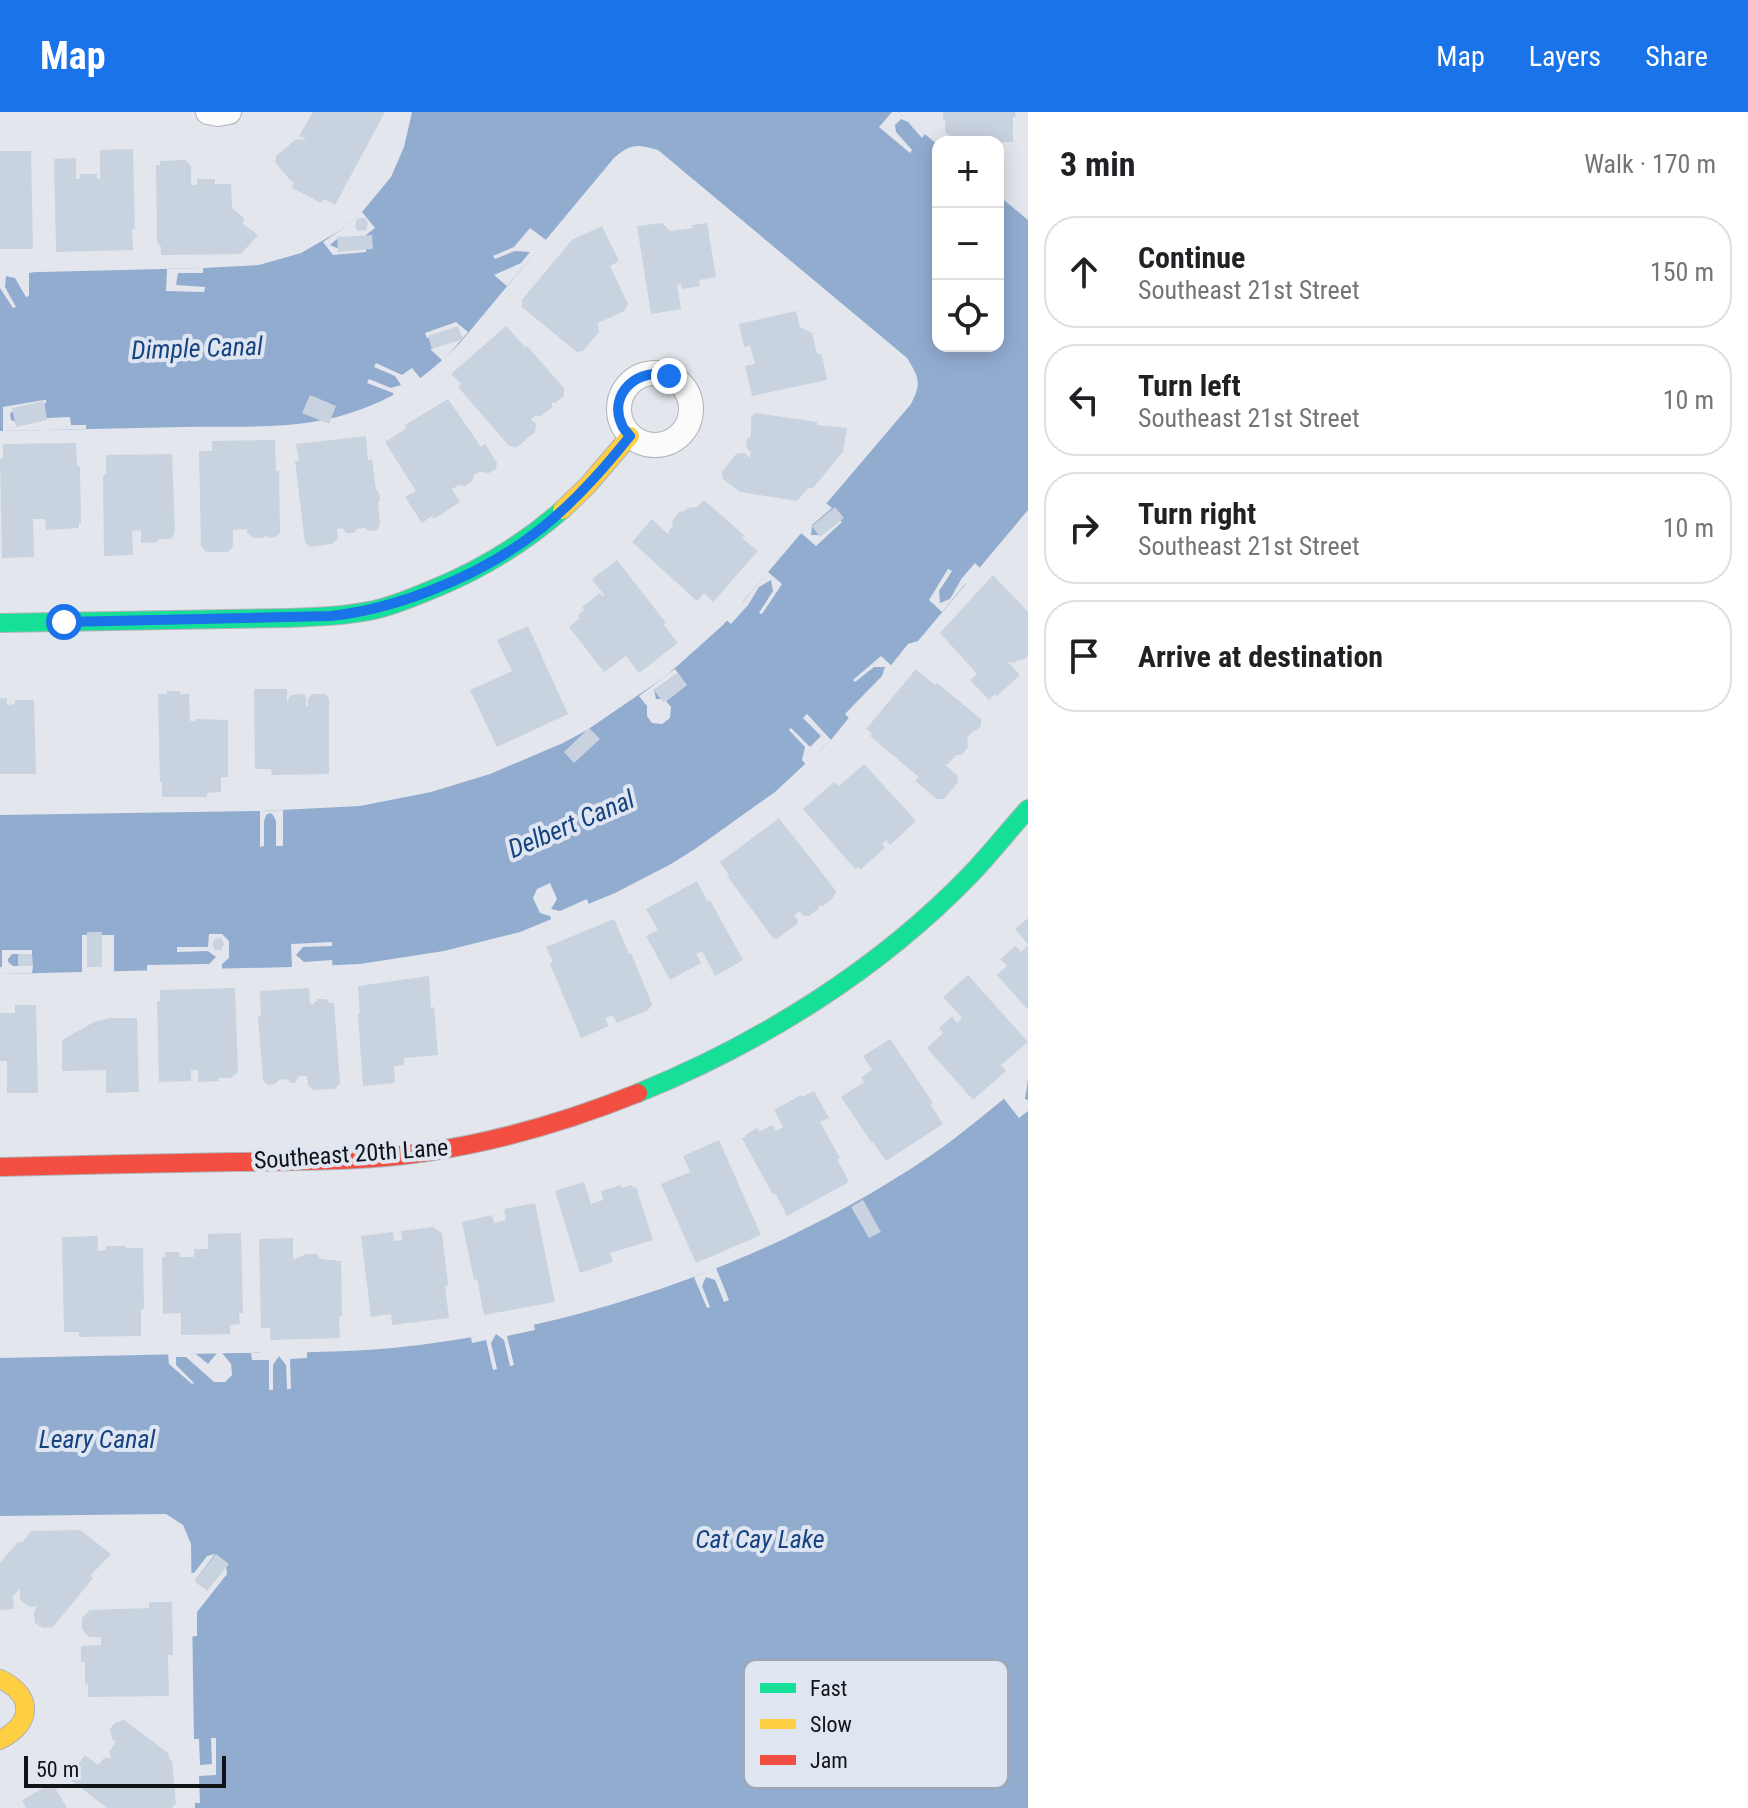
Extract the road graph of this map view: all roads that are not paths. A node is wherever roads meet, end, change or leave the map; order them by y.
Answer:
1 (208, 112) edge
2 (229, 112) edge
3 (630, 436) dead end
4 (0, 623) edge
5 (1028, 809) edge
6 (0, 1167) edge
7 (0, 1679) edge
8 (0, 1740) edge

1 - 2 street
3 - 4 street
5 - 6 street, Southeast 20th Lane
7 - 8 street

